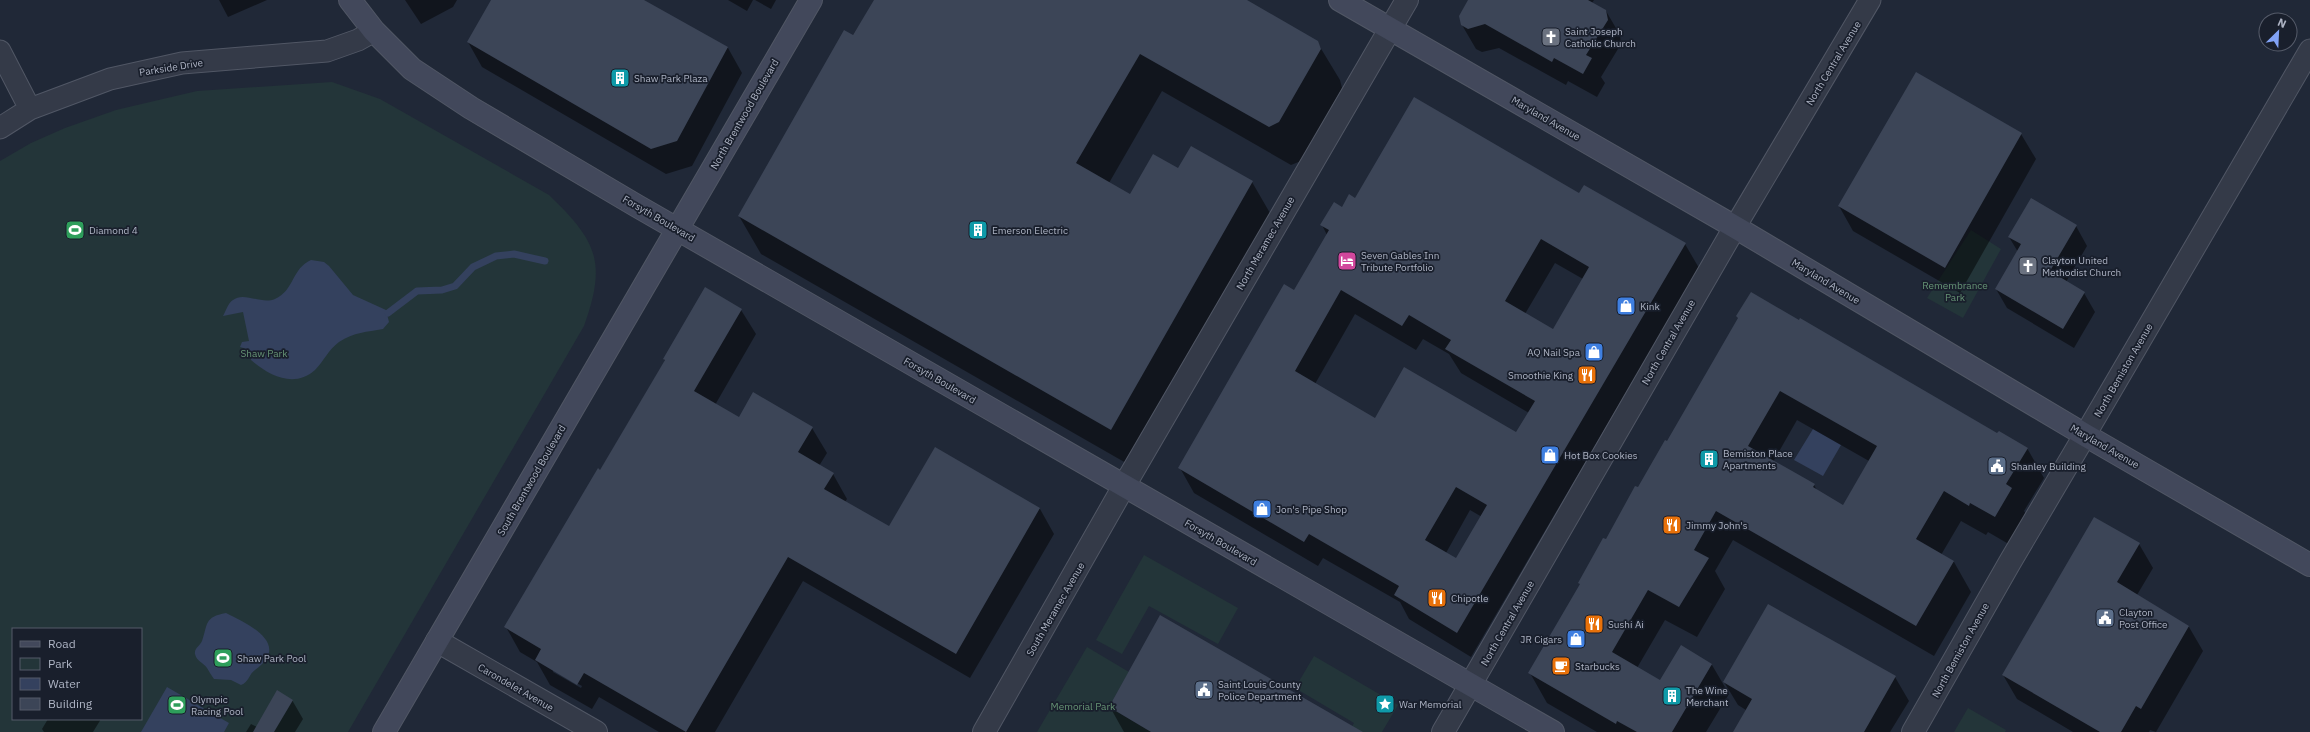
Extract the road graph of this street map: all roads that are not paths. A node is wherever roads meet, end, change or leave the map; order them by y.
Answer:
1 (350, 0) edge
2 (811, 0) edge
3 (1340, 0) edge
4 (1407, 0) edge
5 (1870, 0) edge
6 (1390, 29) junction
7 (374, 31) junction
8 (2310, 50) edge
9 (0, 51) edge
10 (30, 109) junction
11 (0, 128) edge
12 (1735, 227) junction
13 (677, 229) junction
14 (2085, 435) junction
15 (1124, 486) junction
16 (2310, 565) edge
17 (437, 641) junction
18 (1471, 686) junction
19 (384, 732) edge
20 (596, 732) edge
21 (984, 732) edge
22 (1443, 732) edge
23 (1553, 732) edge
24 (1914, 732) edge

1 - 7 main road, Forsyth Boulevard
2 - 13 main road, North Brentwood Boulevard
3 - 6 main road, Maryland Avenue
4 - 6 street, North Meramec Avenue
5 - 12 street, North Central Avenue
6 - 12 main road, Maryland Avenue
6 - 15 street, North Meramec Avenue
7 - 10 street, Parkside Drive
7 - 13 main road, Forsyth Boulevard
8 - 14 street, North Bemiston Avenue
9 - 10 street
10 - 11 street, Parkside Drive
12 - 14 main road, Maryland Avenue
12 - 18 street, North Central Avenue
13 - 15 main road, Forsyth Boulevard
13 - 17 main road, South Brentwood Boulevard
14 - 16 main road, Maryland Avenue
14 - 24 street, North Bemiston Avenue
15 - 18 main road, Forsyth Boulevard
15 - 21 street, South Meramec Avenue
17 - 19 main road, South Brentwood Boulevard
17 - 20 street, Carondelet Avenue
18 - 22 street, North Central Avenue
18 - 23 main road, Forsyth Boulevard

